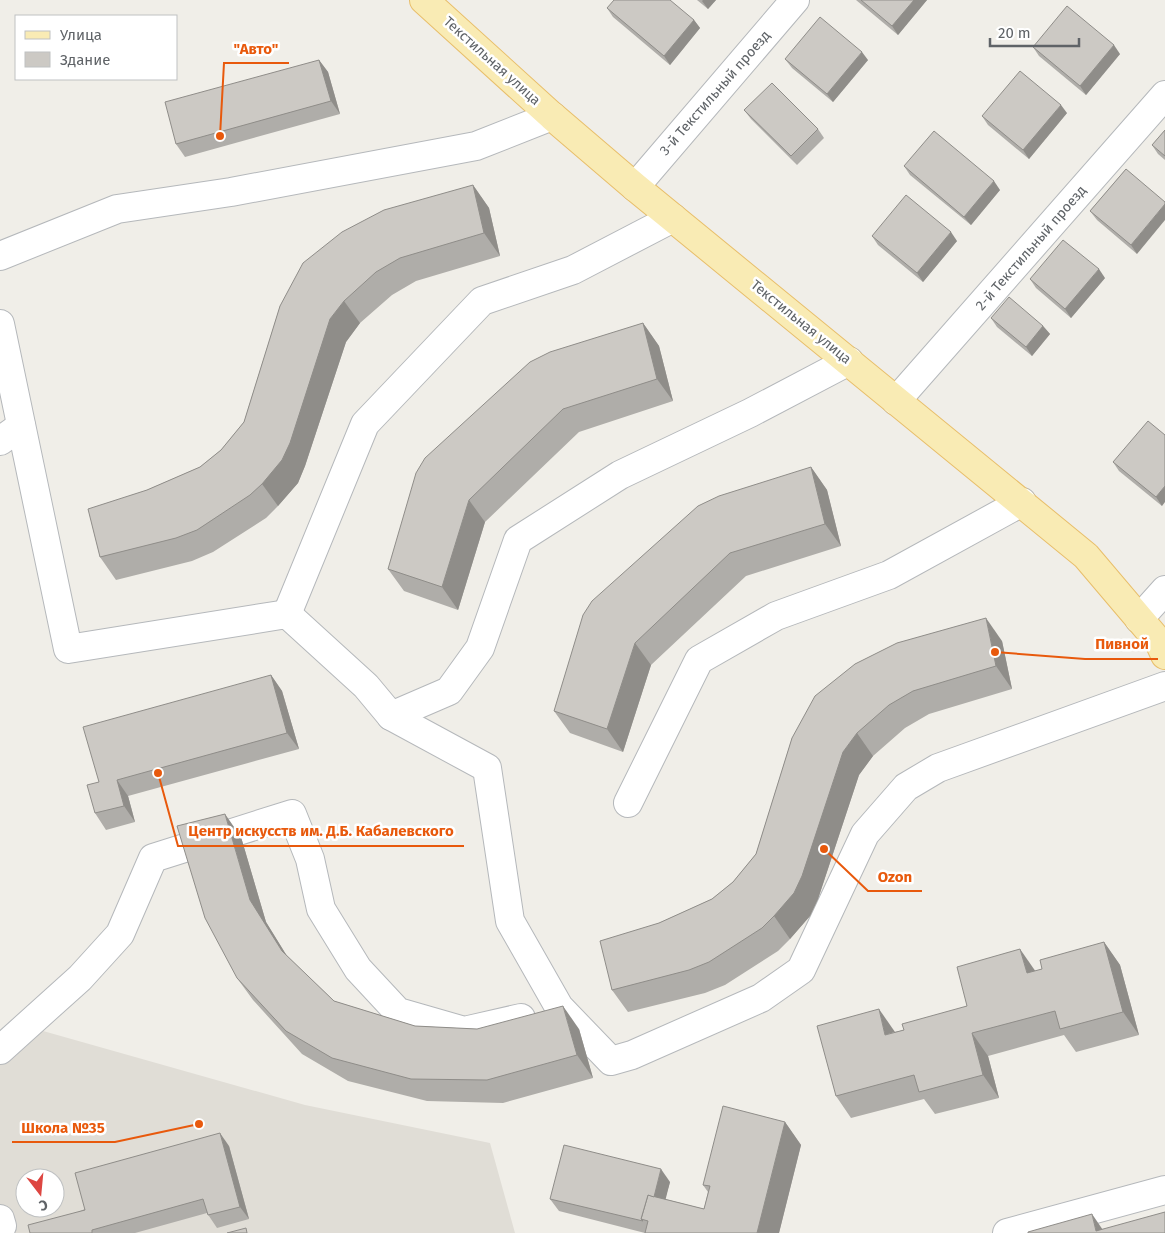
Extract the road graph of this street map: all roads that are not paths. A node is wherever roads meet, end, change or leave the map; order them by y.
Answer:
1 (424, 0) edge
2 (795, 0) edge
3 (1165, 95) edge
4 (552, 116) junction
5 (634, 187) junction
6 (673, 218) junction
7 (0, 256) edge
8 (0, 324) edge
9 (849, 361) junction
10 (896, 402) junction
11 (11, 434) edge
12 (1022, 502) junction
13 (1165, 590) edge
14 (287, 614) junction
15 (1139, 619) junction
16 (1165, 655) edge
17 (1165, 686) edge
18 (391, 716) junction
19 (628, 803) dead end
20 (558, 1007) junction
21 (0, 1050) edge
22 (1165, 1190) edge
23 (0, 1220) edge
24 (0, 1226) edge
25 (1007, 1233) edge

1 - 4 main road, Текстильная улица
2 - 5 street, 3-й Текстильный проезд
3 - 10 street, 2-й Текстильный проезд
4 - 5 main road, Текстильная улица
4 - 7 street
5 - 6 main road, Текстильная улица
6 - 9 main road, Текстильная улица
6 - 14 street
8 - 11 street
9 - 10 main road, Текстильная улица
9 - 18 street
10 - 12 main road, Текстильная улица
11 - 14 street
12 - 15 main road, Текстильная улица
12 - 19 street
13 - 15 street
14 - 18 street
15 - 16 main road, Текстильная улица
17 - 20 street
18 - 20 street
20 - 21 street
22 - 25 street
23 - 24 street

